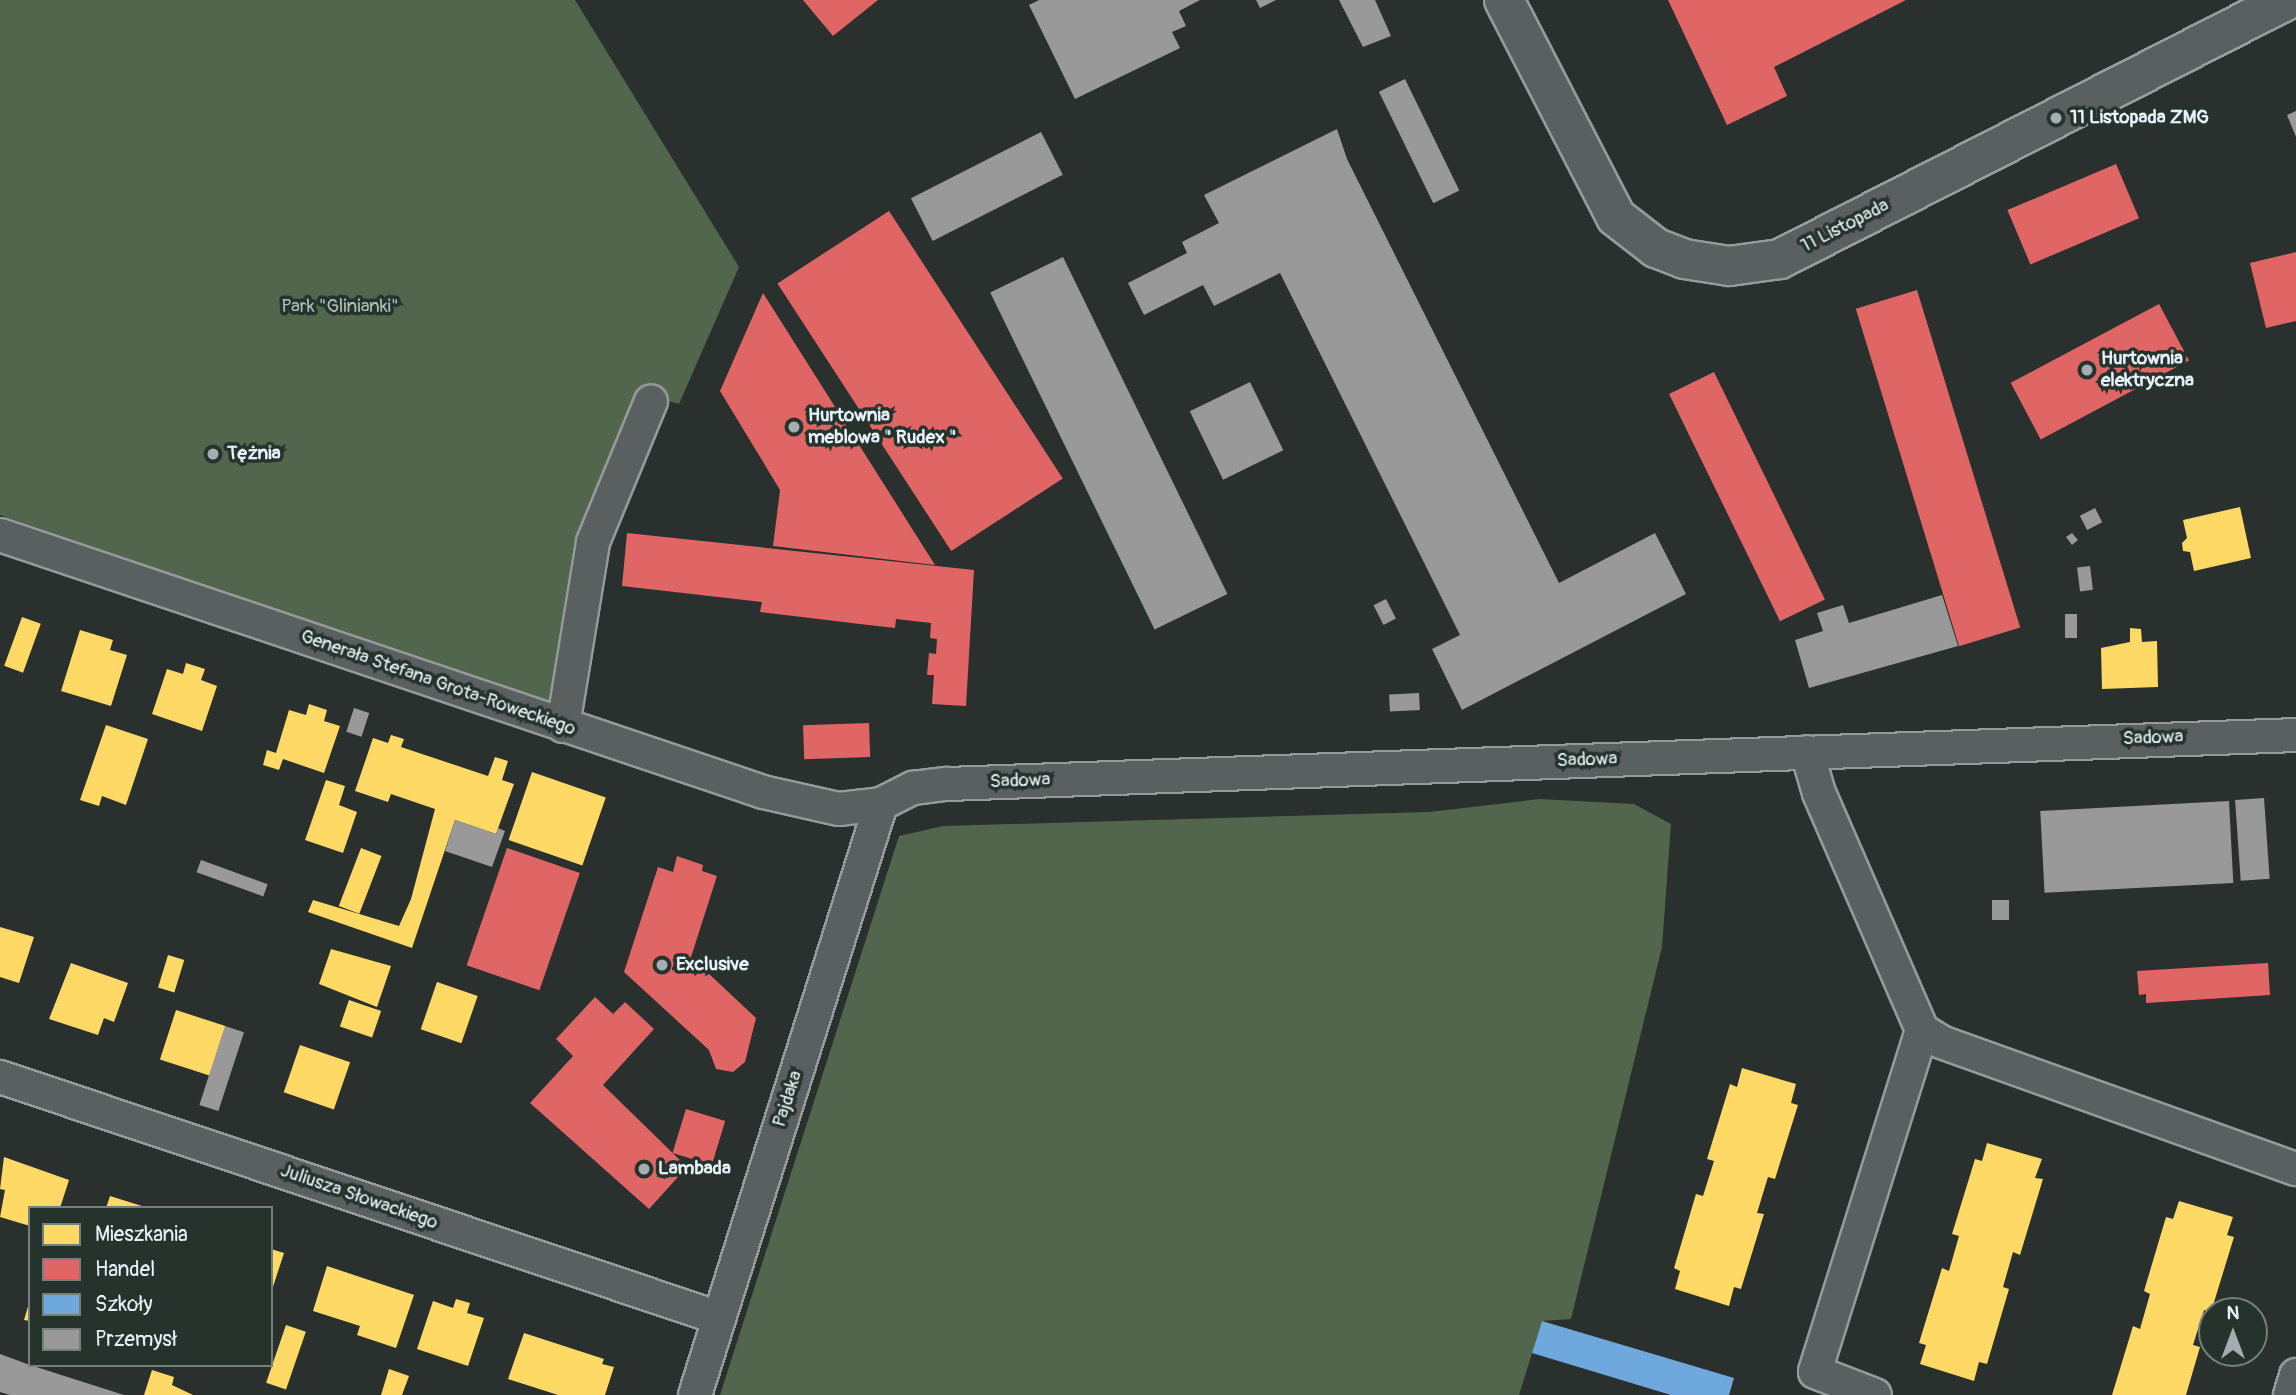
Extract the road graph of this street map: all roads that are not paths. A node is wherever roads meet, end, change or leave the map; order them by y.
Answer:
1 (1504, 0) edge
2 (2287, 0) edge
3 (651, 401) dead end
4 (0, 535) edge
5 (563, 726) junction
6 (2296, 735) edge
7 (1807, 752) junction
8 (881, 804) junction
9 (1922, 1030) junction
10 (0, 1077) edge
11 (2296, 1169) edge
12 (719, 1318) junction
13 (2296, 1375) edge
14 (695, 1395) edge
15 (1875, 1395) edge
16 (2290, 1395) edge

1 - 2 street, 11 Listopada
3 - 5 street
4 - 5 street, Generała Stefana Grota-Roweckiego
5 - 8 street, Generała Stefana Grota-Roweckiego
6 - 7 street, Sadowa
7 - 8 street, Sadowa
7 - 9 street
8 - 12 street, Pajdaka
9 - 11 street
9 - 15 street
10 - 12 street, Juliusza Słowackiego
12 - 14 street, Pajdaka
13 - 16 street

